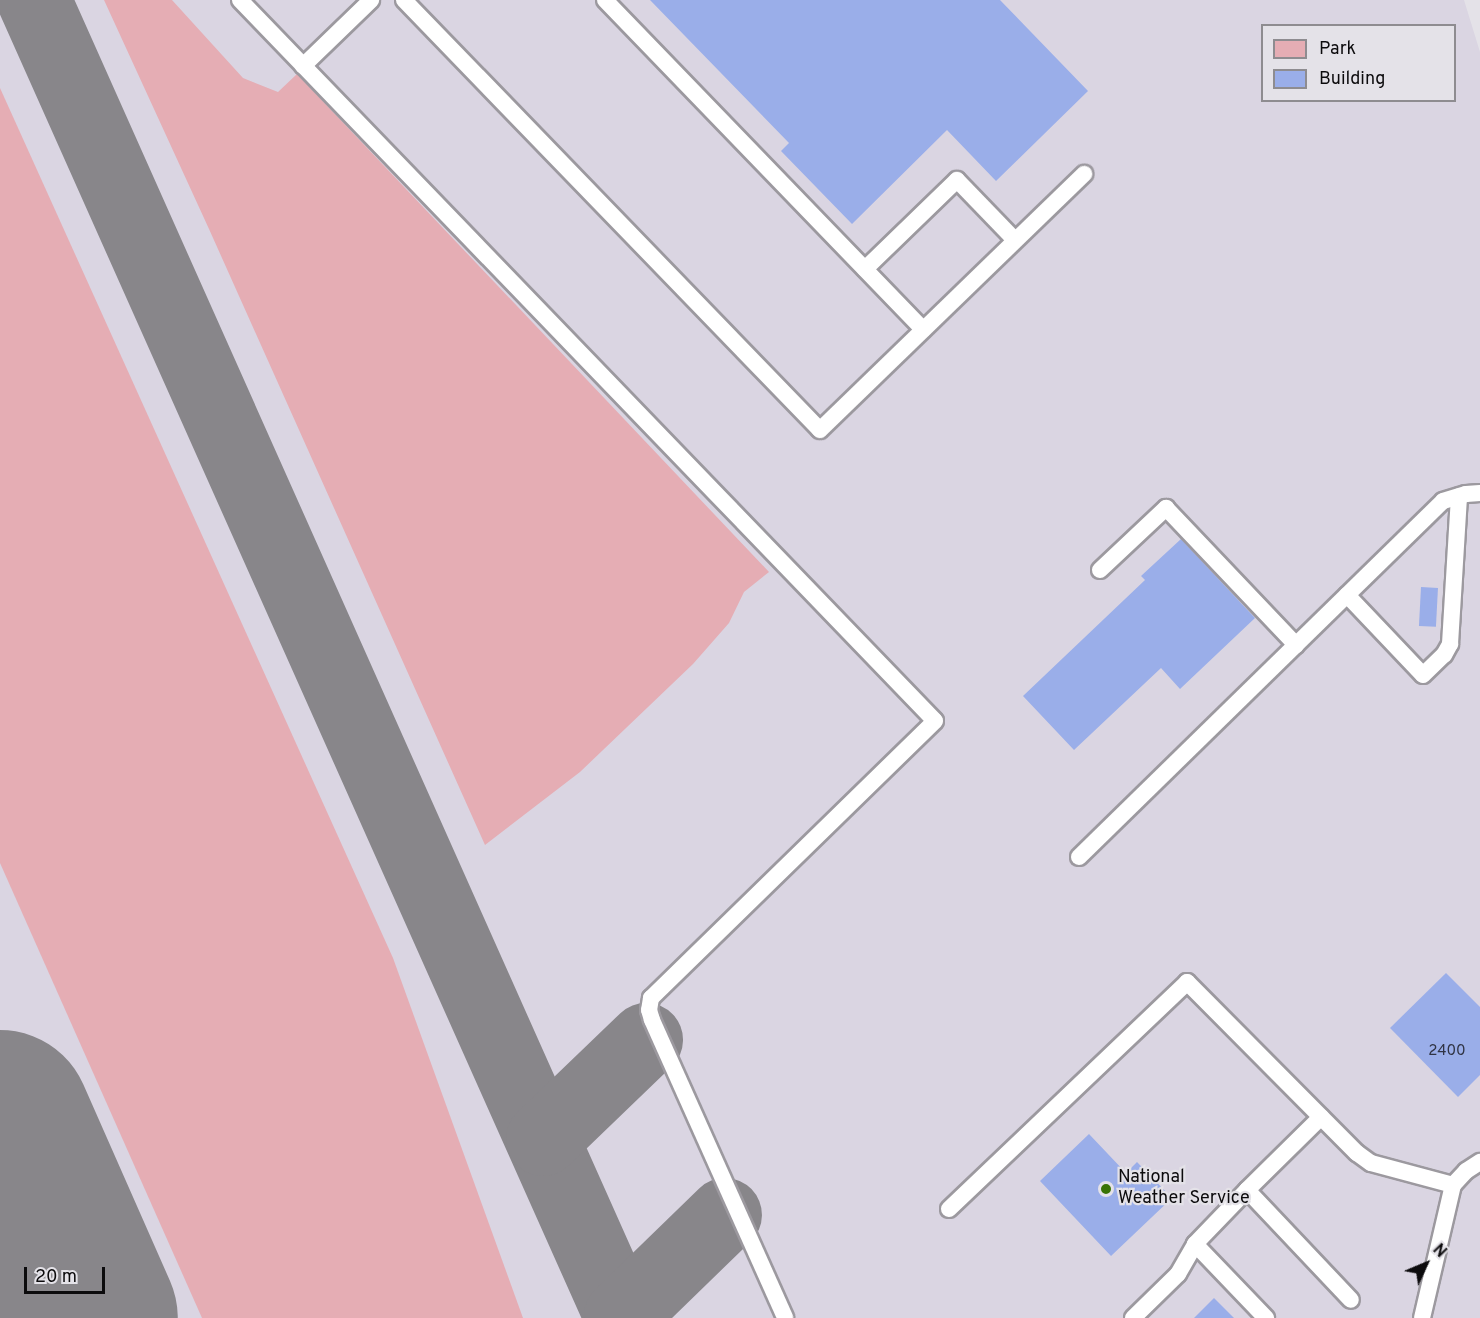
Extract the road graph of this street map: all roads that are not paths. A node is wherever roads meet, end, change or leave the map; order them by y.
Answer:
1 (240, 0) edge
2 (371, 0) edge
3 (404, 0) edge
4 (605, 0) edge
5 (303, 66) junction
6 (1084, 174) dead end
7 (1015, 240) junction
8 (865, 269) junction
9 (923, 329) junction
10 (1480, 493) edge
11 (1459, 496) junction
12 (1100, 570) dead end
13 (1347, 596) junction
14 (1296, 645) junction
15 (1079, 857) dead end
16 (1322, 1118) junction
17 (1480, 1162) edge
18 (1453, 1185) junction
19 (1247, 1190) junction
20 (949, 1209) dead end
21 (1195, 1244) junction
22 (1351, 1300) dead end
23 (785, 1318) edge
24 (1133, 1318) edge
25 (1266, 1318) edge
26 (1422, 1318) edge

1 - 5 lane
2 - 5 lane
3 - 9 lane
4 - 8 lane
5 - 23 lane
6 - 7 lane
7 - 8 lane
7 - 9 lane
8 - 9 lane
10 - 11 lane
11 - 13 lane
11 - 13 lane
12 - 14 lane
13 - 14 lane
14 - 15 lane
16 - 18 lane
16 - 19 lane
16 - 20 lane
17 - 18 lane
18 - 26 lane
19 - 21 lane
19 - 22 lane
21 - 24 lane
21 - 25 lane

